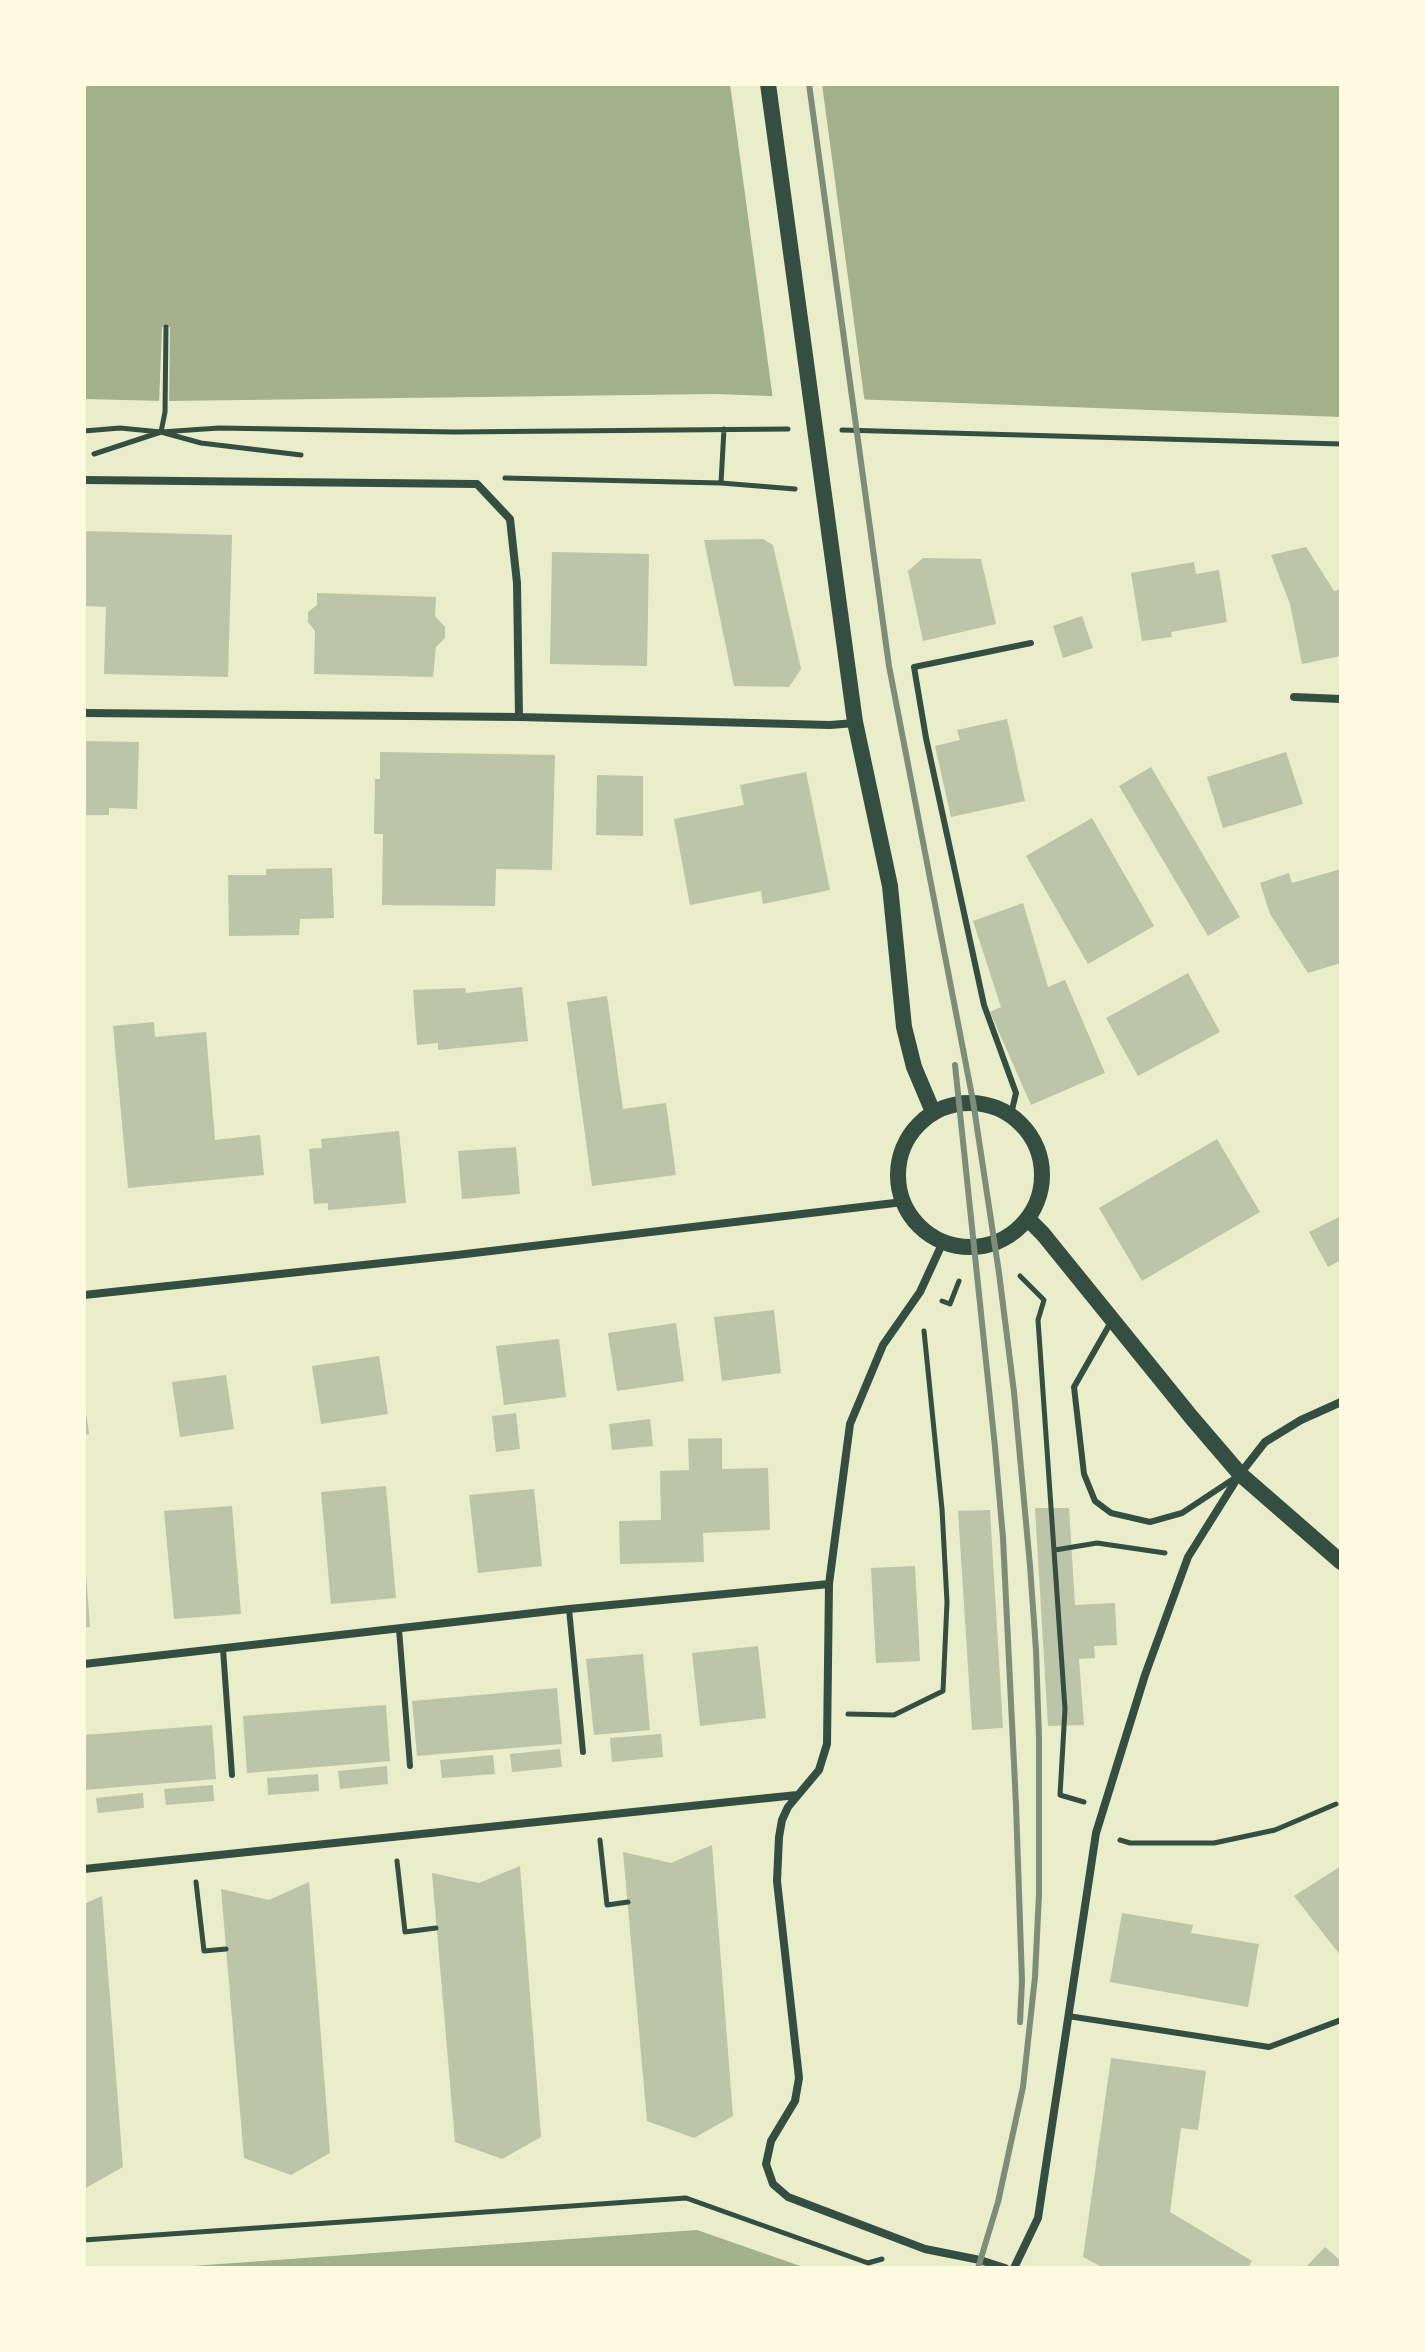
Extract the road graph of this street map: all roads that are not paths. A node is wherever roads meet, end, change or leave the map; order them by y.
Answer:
1 (768, 84) edge
2 (84, 480) edge
3 (1031, 643) dead end
4 (1294, 697) dead end
5 (1341, 699) edge
6 (84, 713) edge
7 (519, 717) junction
8 (855, 722) junction
9 (933, 1112) junction
10 (1011, 1114) junction
11 (903, 1202) junction
12 (1028, 1219) junction
13 (943, 1242) junction
14 (84, 1295) edge
15 (1113, 1319) junction
16 (1341, 1402) edge
17 (1240, 1474) junction
18 (1341, 1562) edge
19 (829, 1584) junction
20 (569, 1609) junction
21 (399, 1629) junction
22 (223, 1649) junction
23 (84, 1664) edge
24 (583, 1752) dead end
25 (410, 1766) dead end
26 (232, 1775) dead end
27 (797, 1795) junction
28 (84, 1869) edge
29 (1068, 2016) junction
30 (1341, 2020) edge
31 (1005, 2268) edge
32 (1014, 2268) edge

1 - 8 main road
2 - 7 street
3 - 10 lane
4 - 5 street
6 - 7 street
7 - 8 street
8 - 9 main road
9 - 10 main road
9 - 11 main road
10 - 12 main road
11 - 13 main road
11 - 14 street
12 - 13 main road
12 - 15 main road
13 - 19 street
15 - 17 main road
15 - 17 lane
16 - 17 street
17 - 18 main road
17 - 29 street
19 - 20 street
19 - 27 street
20 - 21 street
20 - 24 lane
21 - 22 street
21 - 25 lane
22 - 23 street
22 - 26 lane
27 - 28 street
27 - 31 street
29 - 30 lane
29 - 32 street

